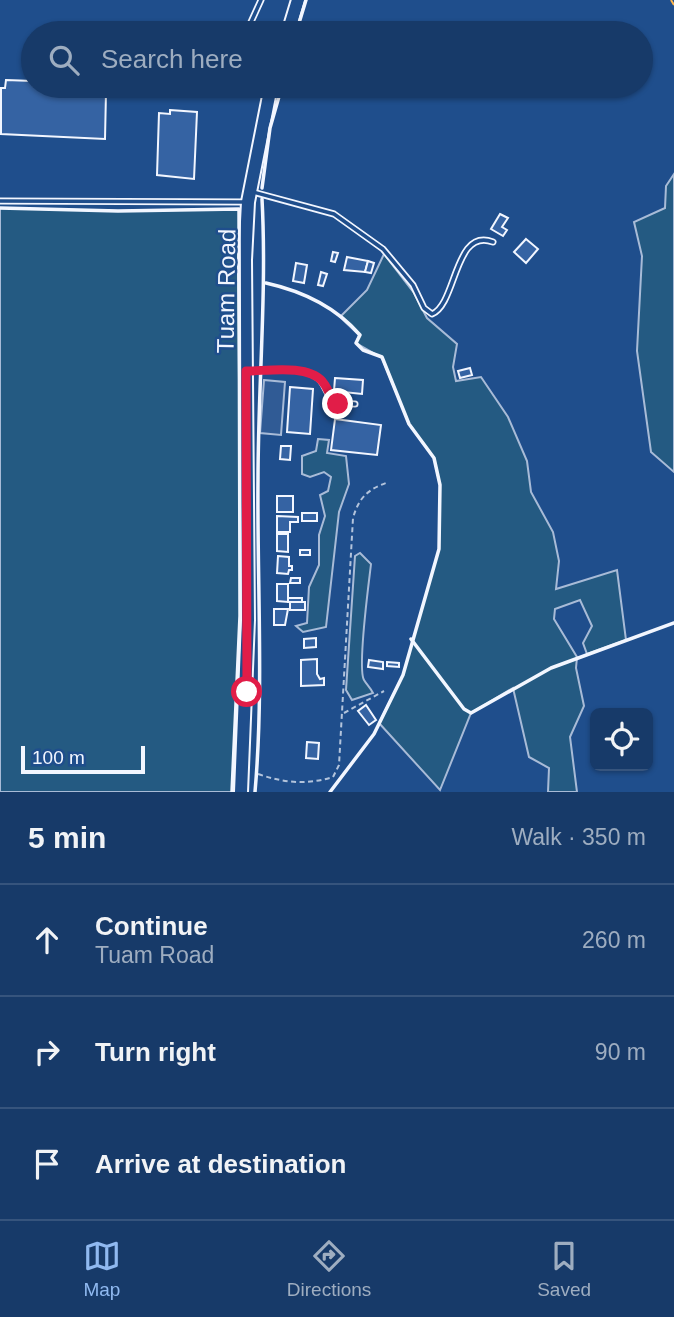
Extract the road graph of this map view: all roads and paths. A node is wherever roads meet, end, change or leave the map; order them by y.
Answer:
1 (261, 0) edge
2 (298, 0) edge
3 (251, 21) edge
4 (292, 21) edge
5 (269, 98) edge
6 (250, 197) junction
7 (0, 201) edge
8 (493, 242) dead end
9 (246, 371) junction
10 (355, 404) dead end
11 (389, 482) dead end
12 (384, 691) dead end
13 (344, 713) junction
14 (258, 774) dead end
15 (242, 792) edge

1 - 3 lane
2 - 4 main road
5 - 6 main road, Tuam Road
6 - 7 lane
6 - 8 lane
6 - 9 main road, Tuam Road
9 - 10 lane
9 - 15 main road, Tuam Road
11 - 13 path
12 - 13 path
13 - 14 path

